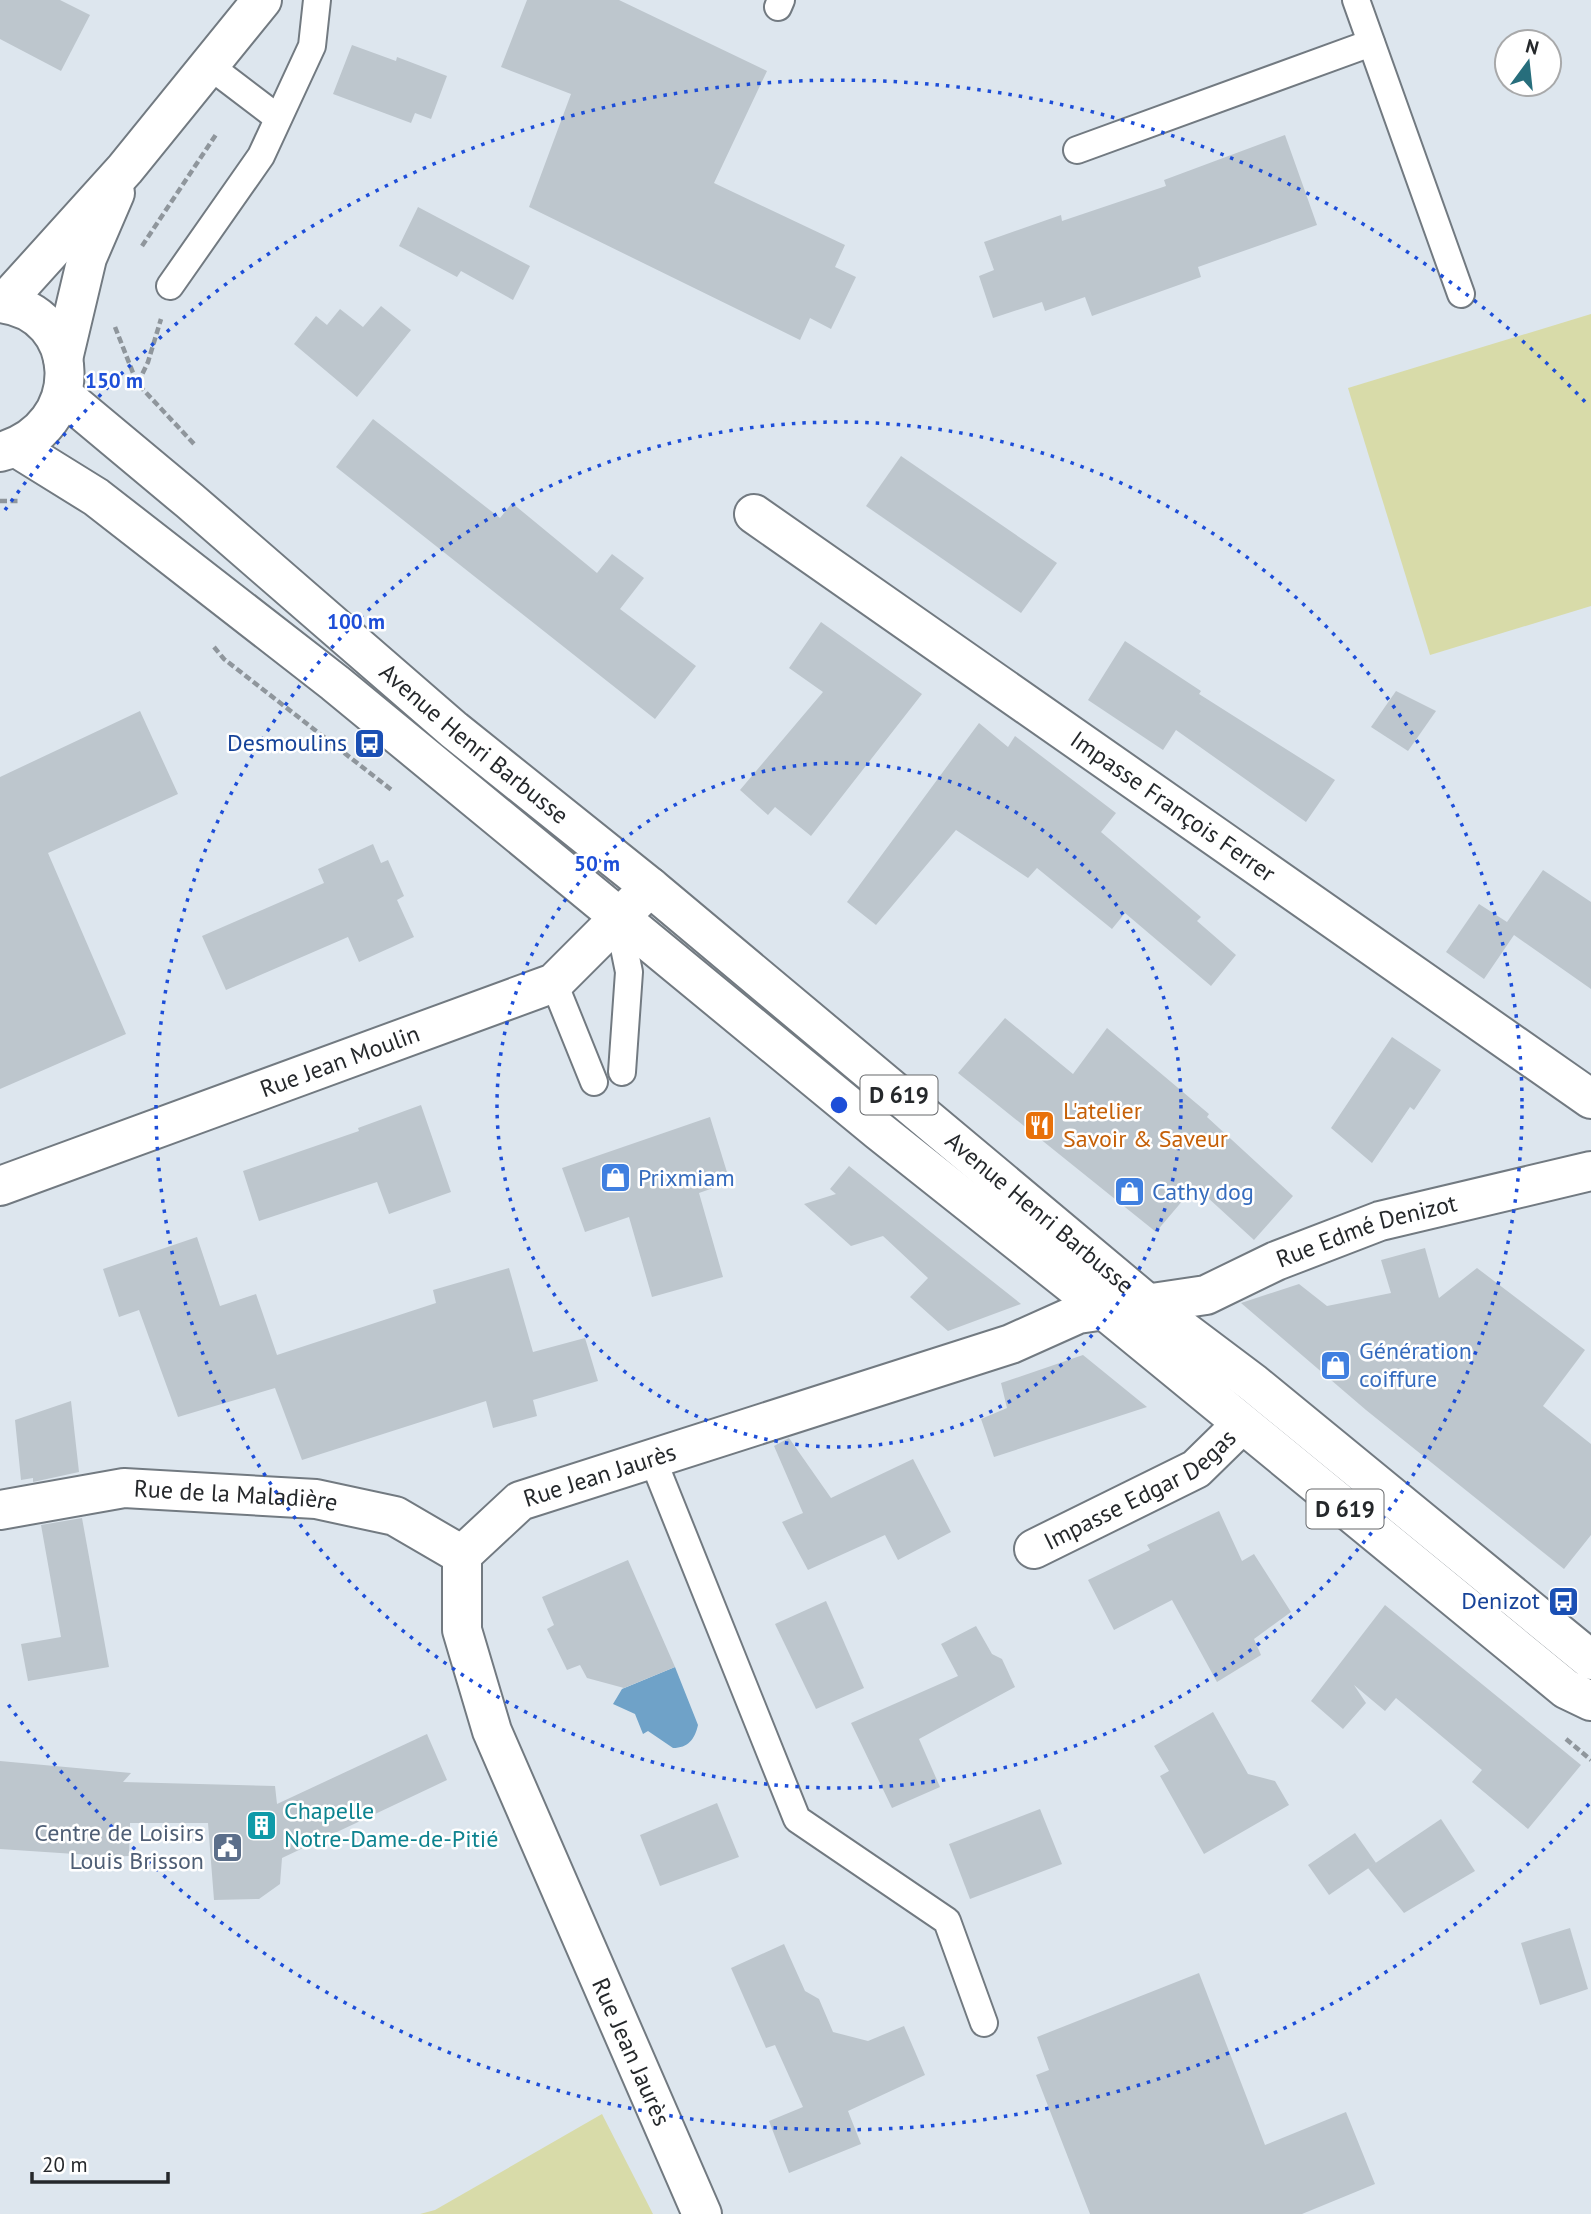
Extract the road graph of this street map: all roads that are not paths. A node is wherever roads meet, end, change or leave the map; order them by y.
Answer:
1 (262, 0) edge
2 (317, 0) edge
3 (1356, 0) edge
4 (1371, 43) junction
5 (211, 67) junction
6 (278, 118) junction
7 (1077, 150) dead end
8 (125, 169) junction
9 (170, 286) road end
10 (1461, 294) dead end
11 (2, 303) edge
12 (63, 377) junction
13 (8, 450) edge
14 (754, 514) dead end
15 (650, 887) junction
16 (618, 918) junction
17 (554, 983) junction
18 (622, 1072) dead end
19 (594, 1082) dead end
20 (1591, 1099) edge
21 (1591, 1171) edge
22 (0, 1186) edge
23 (1147, 1304) junction
24 (1103, 1309) junction
25 (1242, 1424) junction
26 (653, 1460) junction
27 (0, 1510) edge
28 (1034, 1549) dead end
29 (462, 1555) junction
30 (1591, 1660) edge
31 (1591, 1700) edge
32 (984, 2023) dead end
33 (702, 2214) edge

1 - 5 street
2 - 6 lane
3 - 4 lane
4 - 7 lane
4 - 10 lane
5 - 6 lane
5 - 8 street
6 - 9 lane
8 - 11 street
8 - 12 street
11 - 12 street
12 - 13 street
12 - 15 street, Avenue Henri Barbusse / D 619
13 - 16 street, Avenue Henri Barbusse / D 619
14 - 20 street, Impasse François Ferrer
15 - 16 street, Rue Jean Moulin
15 - 23 street, Avenue Henri Barbusse / D 619
16 - 17 street, Rue Jean Moulin
16 - 18 lane
16 - 24 street, Avenue Henri Barbusse / D 619
17 - 19 lane
17 - 22 street, Rue Jean Moulin
21 - 23 street, Rue Edmé Denizot
23 - 24 street, Rue Jean Jaurès
23 - 30 street, D 619
24 - 25 street, D 619
24 - 26 street, Rue Jean Jaurès
25 - 28 street, Impasse Edgar Degas
25 - 31 street, D 619
26 - 29 street, Rue Jean Jaurès
26 - 32 lane
27 - 29 street, Rue de la Maladière
29 - 33 street, Rue Jean Jaurès

